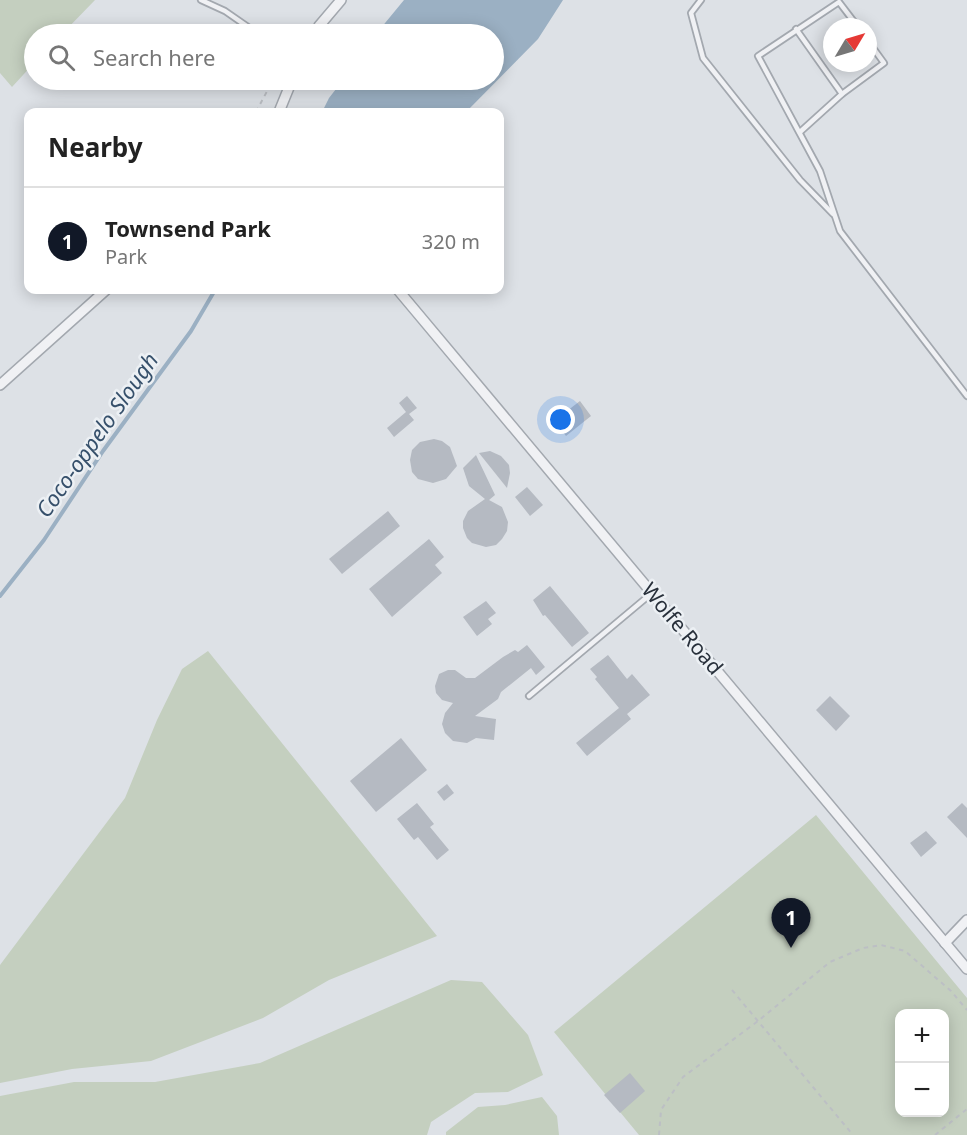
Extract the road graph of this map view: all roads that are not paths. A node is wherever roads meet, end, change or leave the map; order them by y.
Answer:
1 (201, 0) edge
2 (340, 0) edge
3 (701, 0) edge
4 (851, 18) edge
5 (244, 24) edge
6 (322, 24) edge
7 (796, 29) junction
8 (877, 53) edge
9 (877, 68) edge
10 (872, 72) edge
11 (288, 90) edge
12 (842, 94) junction
13 (281, 108) edge
14 (800, 132) junction
15 (835, 216) junction
16 (101, 294) edge
17 (401, 294) edge
18 (0, 384) edge
19 (966, 394) edge
20 (652, 593) junction
21 (529, 696) dead end
22 (967, 920) edge
23 (945, 943) junction
24 (967, 969) edge

1 - 5 lane
2 - 6 street
3 - 15 lane
4 - 7 lane
7 - 12 lane
7 - 14 lane
8 - 9 lane
10 - 12 lane
11 - 13 street
12 - 14 lane
14 - 15 lane
15 - 19 lane
16 - 18 street
17 - 20 street, Wolfe Road
20 - 21 lane
20 - 23 street, Wolfe Road
22 - 23 street
23 - 24 street, Wolfe Road

